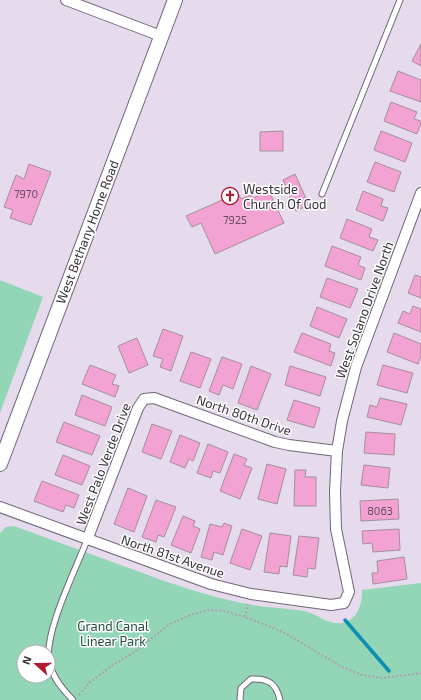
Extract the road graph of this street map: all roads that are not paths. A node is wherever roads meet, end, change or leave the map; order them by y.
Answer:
1 (66, 0) edge
2 (175, 0) edge
3 (400, 0) edge
4 (162, 36) junction
5 (421, 193) edge
6 (322, 194) dead end
7 (144, 399) joint
8 (337, 451) junction
9 (0, 464) edge
10 (0, 507) edge
11 (87, 540) junction
12 (344, 604) joint
13 (75, 698) edge
14 (240, 700) edge
15 (280, 700) edge

1 - 4 street
2 - 4 main road, West Bethany Home Road
3 - 6 lane
4 - 9 main road, West Bethany Home Road
5 - 8 street, West Solano Drive North
7 - 8 street, North 80th Drive
7 - 11 street, West Palo Verde Drive
8 - 12 street, West Solano Drive North
10 - 11 street, North 81st Avenue
11 - 12 street, North 81st Avenue
11 - 13 lane
14 - 15 lane

